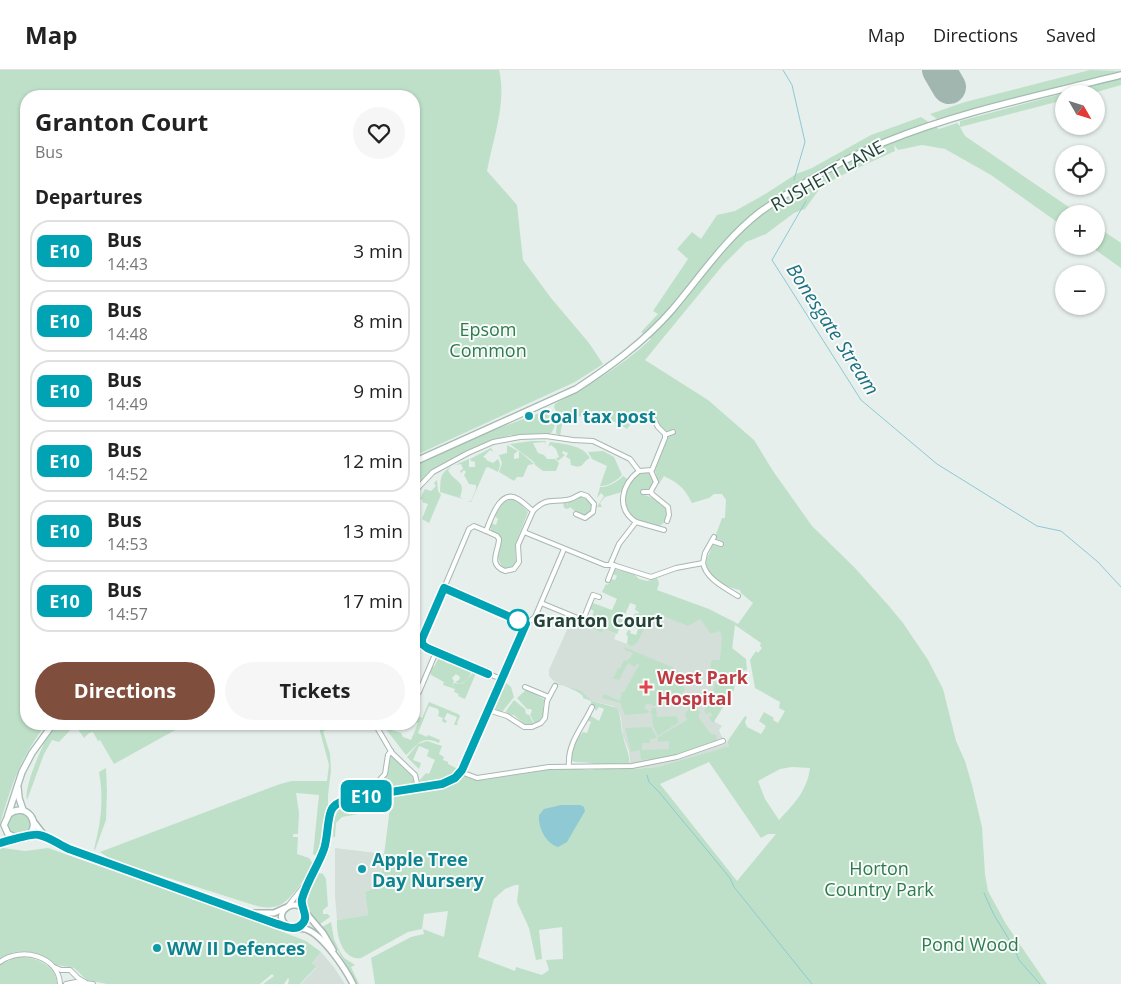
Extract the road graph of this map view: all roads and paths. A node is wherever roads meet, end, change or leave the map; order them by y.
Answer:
1 (1121, 75) edge
2 (652, 416) dead end
3 (673, 432) dead end
4 (665, 435) junction
5 (420, 459) edge
6 (639, 470) junction
7 (652, 471) junction
8 (420, 486) edge
9 (643, 492) dead end
10 (652, 492) junction
11 (533, 511) junction
12 (576, 514) dead end
13 (667, 521) dead end
14 (636, 522) junction
15 (664, 530) dead end
16 (486, 531) junction
17 (524, 532) junction
18 (721, 544) dead end
19 (564, 549) junction
20 (703, 563) junction
21 (612, 565) junction
22 (608, 580) dead end
23 (444, 588) junction
24 (588, 592) dead end
25 (593, 595) junction
26 (738, 596) dead end
27 (599, 597) dead end
28 (542, 603) junction
29 (526, 624) junction
30 (436, 652) junction
31 (502, 680) junction
32 (555, 686) dead end
33 (525, 687) dead end
34 (420, 690) edge
35 (549, 697) junction
36 (592, 707) dead end
37 (488, 710) junction
38 (49, 730) edge
39 (379, 730) edge
40 (723, 741) dead end
41 (391, 751) junction
42 (569, 766) junction
43 (22, 772) junction
44 (461, 772) junction
45 (418, 788) junction
46 (371, 789) dead end
47 (23, 810) junction
48 (7, 815) junction
49 (33, 821) junction
50 (5, 829) junction
51 (29, 834) junction
52 (0, 837) edge
53 (46, 838) junction
54 (19, 839) junction
55 (0, 843) edge
56 (311, 876) junction
57 (286, 907) junction
58 (303, 909) junction
59 (249, 913) junction
60 (293, 928) junction
61 (336, 958) junction
62 (0, 962) edge
63 (52, 966) junction
64 (65, 969) junction
65 (74, 974) junction
66 (60, 978) junction
67 (84, 982) junction
68 (60, 984) edge
69 (68, 984) edge
70 (93, 984) edge
71 (353, 984) edge

1 - 5 main road, RUSHETT LANE
2 - 4 street
3 - 4 street
4 - 7 street
6 - 7 street
6 - 8 street
6 - 14 street
7 - 10 street
9 - 10 street
10 - 13 street
11 - 12 street
11 - 16 street
11 - 17 street
14 - 15 street
14 - 21 street
16 - 17 street
16 - 23 street
17 - 19 street
18 - 20 street
19 - 21 street
19 - 28 street
20 - 21 street
20 - 26 street
21 - 22 street
23 - 29 street
23 - 30 street
24 - 25 street
25 - 27 street
25 - 28 street
28 - 29 street
29 - 31 street
30 - 31 street
30 - 34 street
31 - 37 street
32 - 35 street
33 - 35 street
35 - 37 street
36 - 42 street
37 - 44 street
38 - 43 main road
39 - 41 street
40 - 42 street
41 - 45 street
41 - 46 street
42 - 44 street
43 - 47 main road
43 - 48 main road
44 - 45 street
45 - 56 street
47 - 48 main road
47 - 49 main road
48 - 50 main road
49 - 51 main road
49 - 53 street
50 - 52 main road
50 - 54 main road
51 - 53 street
51 - 54 main road
53 - 59 street
54 - 55 main road
56 - 57 street
56 - 58 street
57 - 58 street
57 - 59 street
57 - 60 street
58 - 60 street
58 - 61 street
59 - 60 street
60 - 61 street
61 - 71 street
62 - 63 street
63 - 64 street
63 - 66 street
64 - 65 street
64 - 66 street
65 - 67 street
65 - 69 street
66 - 68 street
66 - 69 street
67 - 69 street
67 - 70 street

